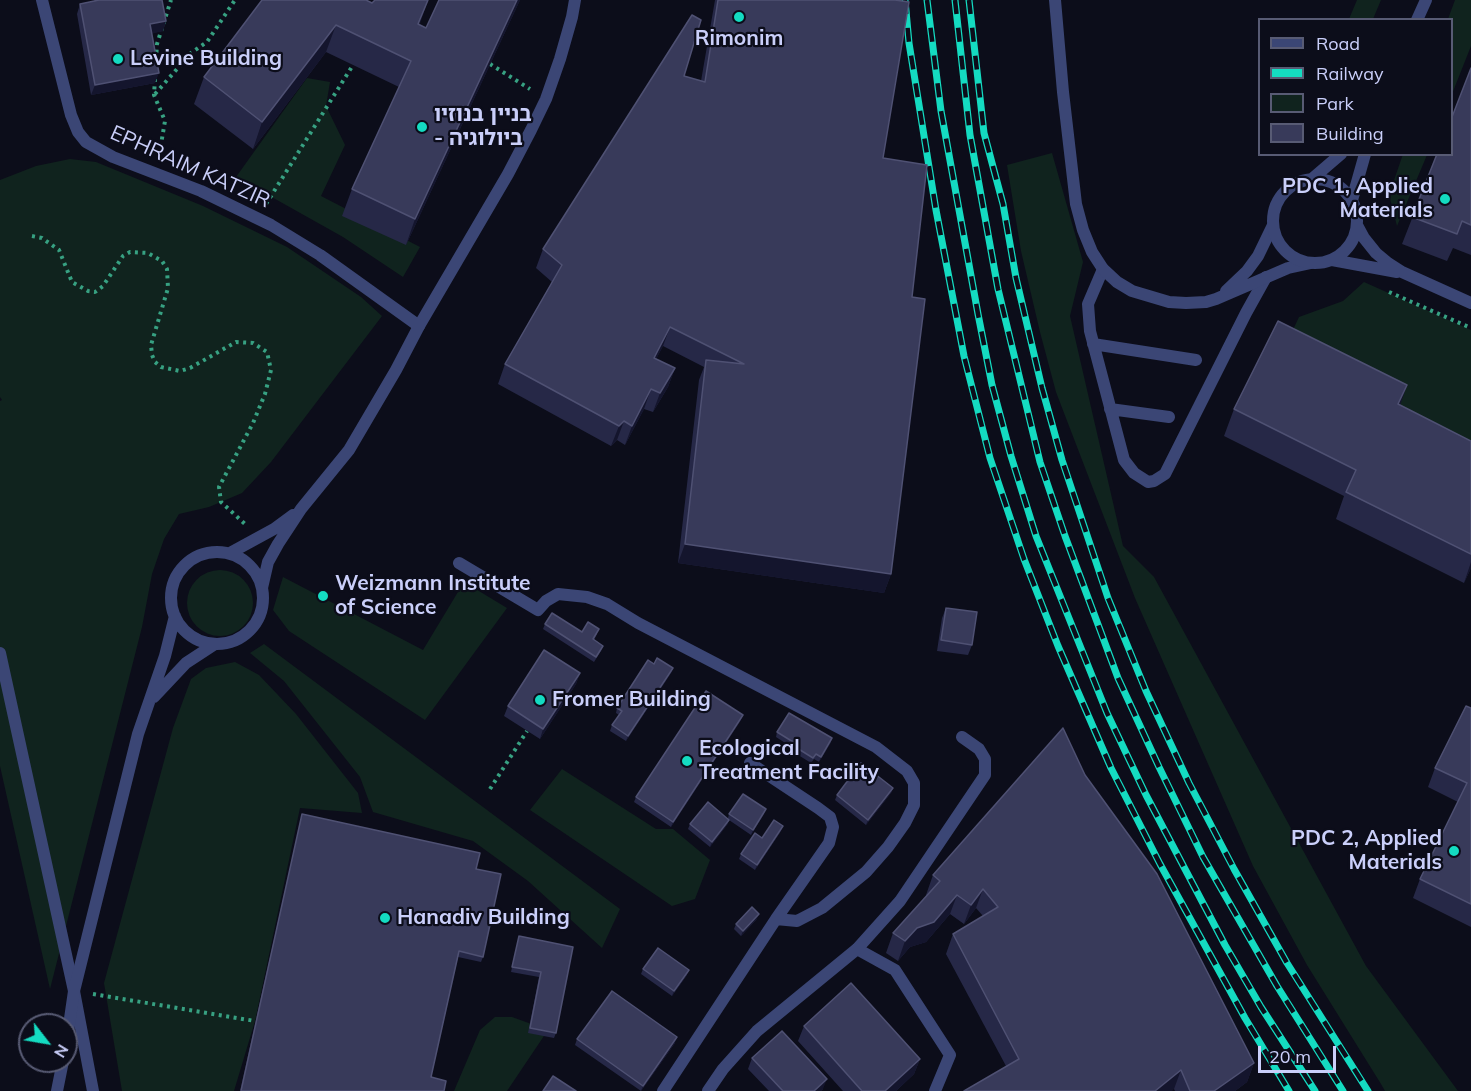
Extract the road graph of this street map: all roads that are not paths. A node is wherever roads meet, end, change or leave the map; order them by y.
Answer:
1 (42, 0) edge
2 (575, 0) edge
3 (1055, 0) edge
4 (1426, 0) edge
5 (1419, 18) edge
6 (1339, 156) edge
7 (1364, 156) edge
8 (1313, 178) junction
9 (1352, 201) junction
10 (1273, 225) junction
11 (1357, 225) junction
12 (1332, 260) junction
13 (1311, 263) junction
14 (1103, 269) junction
15 (1407, 274) junction
16 (1266, 277) junction
17 (1216, 299) junction
18 (1471, 303) edge
19 (419, 326) junction
20 (1093, 345) junction
21 (1196, 360) dead end
22 (1110, 409) junction
23 (1169, 417) dead end
24 (301, 509) junction
25 (230, 553) junction
26 (459, 563) dead end
27 (262, 588) junction
28 (175, 616) junction
29 (214, 644) junction
30 (0, 653) edge
31 (147, 708) junction
32 (962, 737) dead end
33 (750, 763) dead end
34 (776, 919) junction
35 (857, 949) junction
36 (74, 991) junction
37 (71, 1013) edge
38 (61, 1073) edge
39 (57, 1091) edge
40 (93, 1091) edge
41 (663, 1091) edge
42 (708, 1091) edge
43 (935, 1091) edge

1 - 19 street, EPHRAIM KATZIR
2 - 19 street
3 - 14 street
4 - 5 street
6 - 8 street
7 - 9 street
8 - 9 street
8 - 10 street
9 - 11 street
10 - 13 street
10 - 17 street
11 - 12 street
11 - 15 street
12 - 13 street
12 - 15 street
13 - 16 street
14 - 17 street
14 - 20 street
15 - 18 street
16 - 17 street
16 - 22 street
19 - 24 street
20 - 21 street
20 - 22 street
22 - 23 street
24 - 25 street
24 - 27 street
25 - 27 street
25 - 28 street
26 - 34 street
27 - 29 street
28 - 29 street
28 - 31 street
29 - 31 street
30 - 36 street
31 - 36 street
32 - 35 street
33 - 34 street
34 - 41 street
35 - 42 street
35 - 43 street
36 - 37 street
36 - 40 street
38 - 39 street

